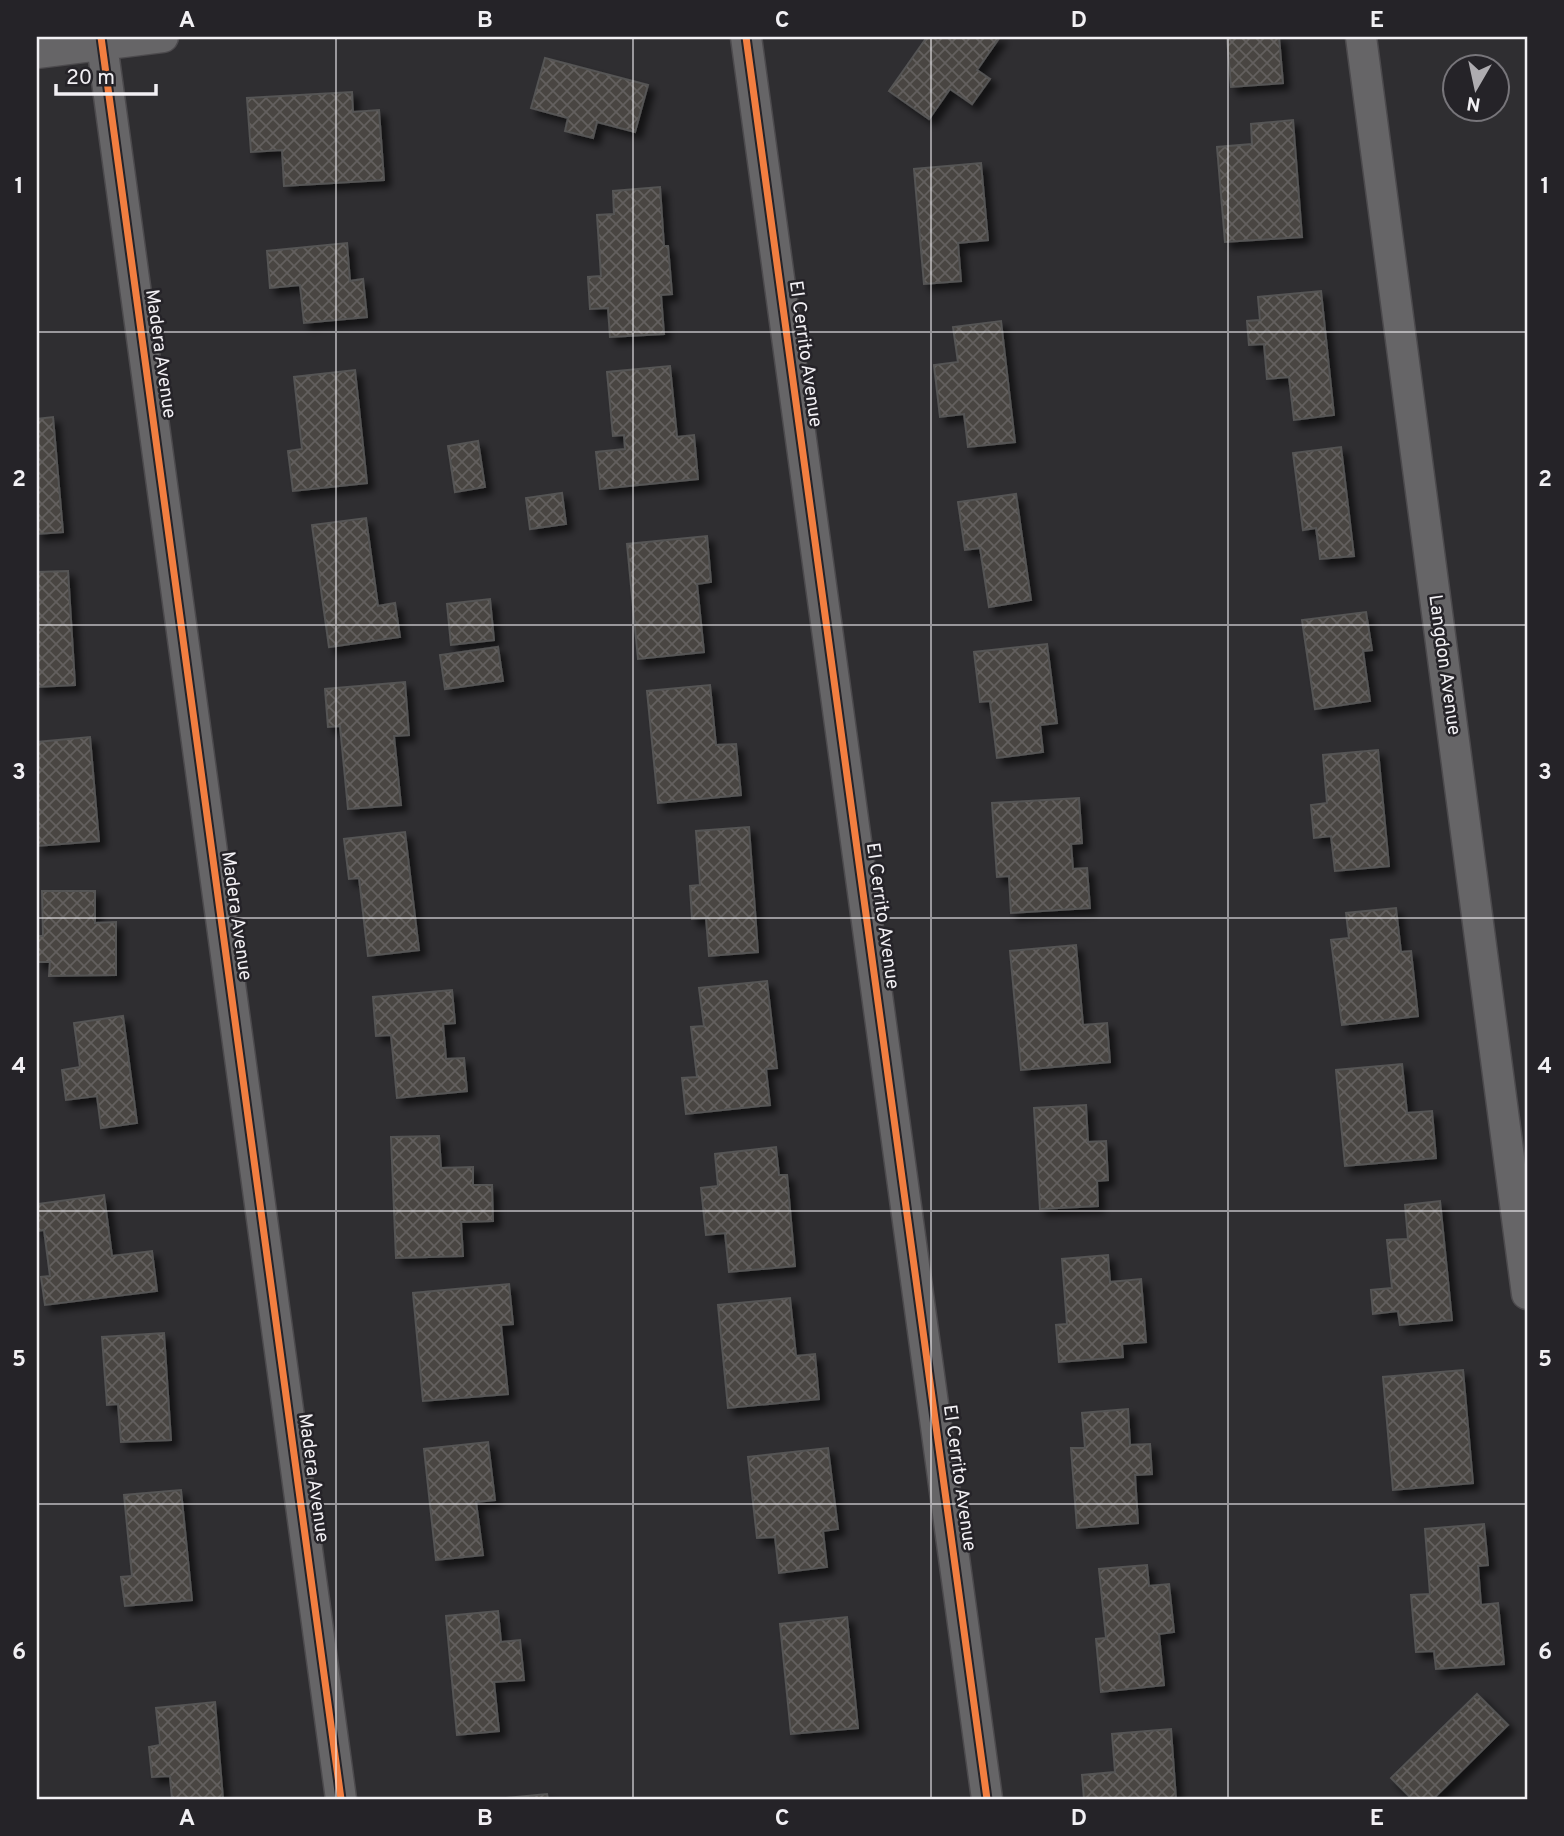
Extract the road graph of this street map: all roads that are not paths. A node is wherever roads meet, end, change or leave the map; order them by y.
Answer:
1 (163, 37) edge
2 (746, 37) edge
3 (1361, 37) edge
4 (101, 41) edge
5 (37, 53) edge
6 (1527, 1294) edge
7 (341, 1799) edge
8 (987, 1799) edge

1 - 4 street
2 - 8 street, El Cerrito Avenue
3 - 6 street, Langdon Avenue
4 - 5 street
4 - 7 street, Madera Avenue

